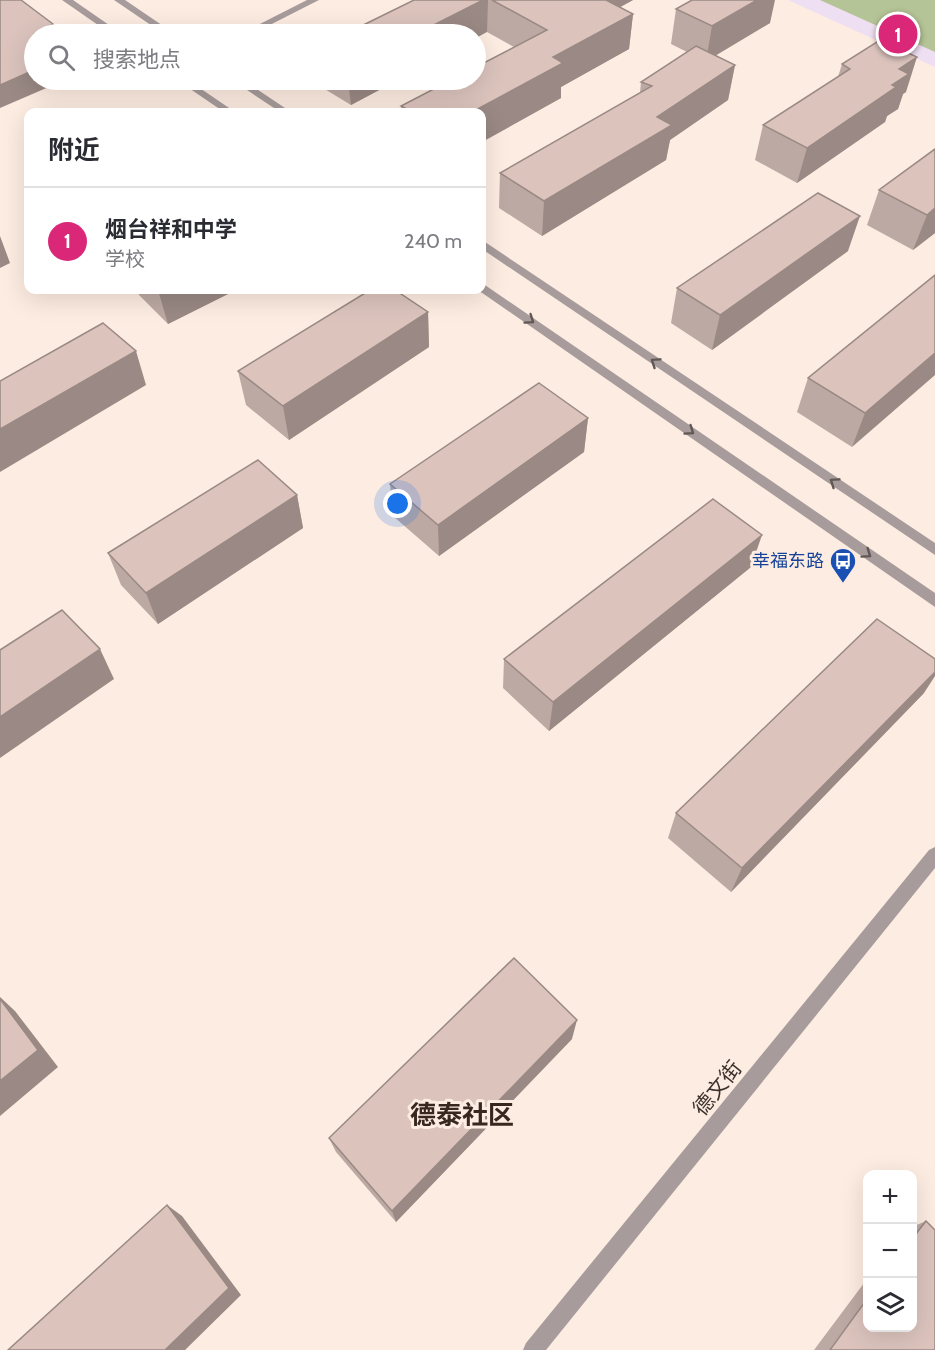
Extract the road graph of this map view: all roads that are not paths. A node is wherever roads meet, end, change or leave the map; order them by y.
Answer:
1 (67, 0) edge
2 (119, 0) edge
3 (314, 0) edge
4 (102, 24) edge
5 (155, 24) edge
6 (265, 24) edge
7 (197, 90) edge
8 (252, 90) edge
9 (224, 108) edge
10 (280, 108) edge
11 (486, 247) edge
12 (486, 290) edge
13 (935, 550) edge
14 (935, 601) edge
15 (935, 855) edge
16 (533, 1350) edge

1 - 4 street
2 - 5 street
3 - 6 street
7 - 9 street
8 - 10 street
13 -> 11 street
12 -> 14 street
15 - 16 street, 德文街

